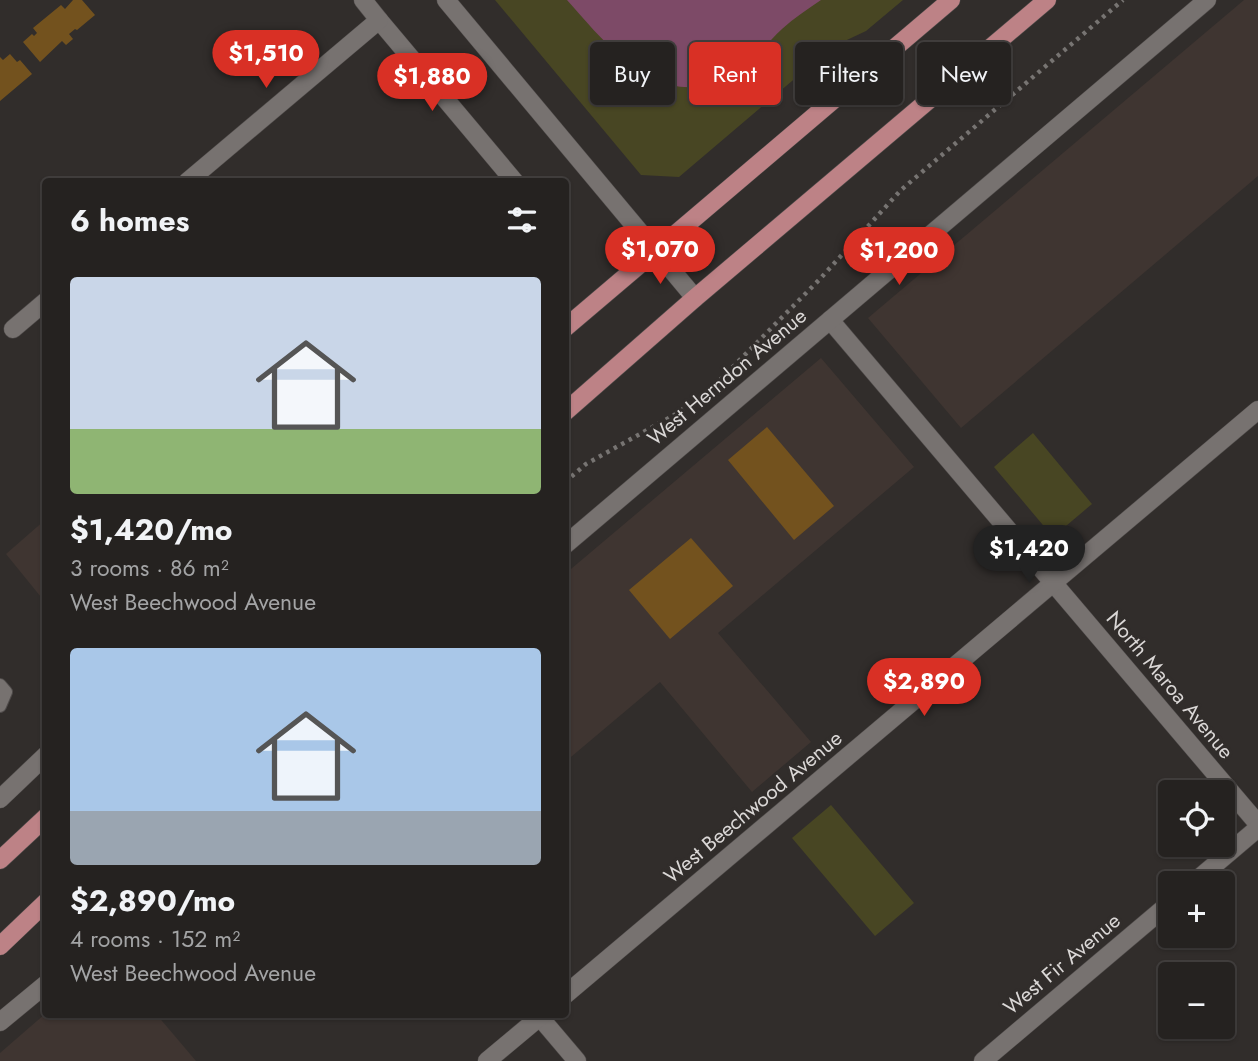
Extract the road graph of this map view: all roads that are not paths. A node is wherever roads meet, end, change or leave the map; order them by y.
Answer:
1 (363, 0) edge
2 (446, 0) edge
3 (951, 0) edge
4 (1046, 0) edge
5 (1207, 0) edge
6 (379, 20) junction
7 (192, 178) edge
8 (512, 178) edge
9 (655, 250) junction
10 (695, 298) junction
11 (42, 304) edge
12 (830, 320) junction
13 (569, 325) edge
14 (13, 329) dead end
15 (569, 408) edge
16 (1258, 410) edge
17 (569, 542) edge
18 (1053, 583) junction
19 (3, 689) edge
20 (0, 706) edge
21 (42, 759) edge
22 (0, 799) edge
23 (42, 821) edge
24 (1258, 826) edge
25 (0, 860) edge
26 (1207, 871) edge
27 (42, 906) edge
28 (1158, 913) edge
29 (0, 946) edge
30 (42, 987) edge
31 (569, 992) edge
32 (538, 1018) edge
33 (542, 1018) edge
34 (0, 1023) edge
35 (487, 1061) edge
36 (577, 1061) edge
37 (983, 1061) edge

1 - 6 street
2 - 9 street
3 - 9 main road
4 - 10 main road
5 - 12 street, West Herndon Avenue
6 - 7 street
6 - 8 street
9 - 10 street
9 - 13 main road
10 - 15 main road
11 - 14 street
12 - 17 street, West Herndon Avenue
12 - 18 street, North Maroa Avenue
16 - 18 street, West Beechwood Avenue
18 - 24 street, North Maroa Avenue
18 - 31 street, West Beechwood Avenue
19 - 20 lane
21 - 22 street
23 - 25 main road
24 - 26 street
27 - 29 main road
28 - 37 street, West Fir Avenue
30 - 34 street
32 - 35 street
33 - 36 street

